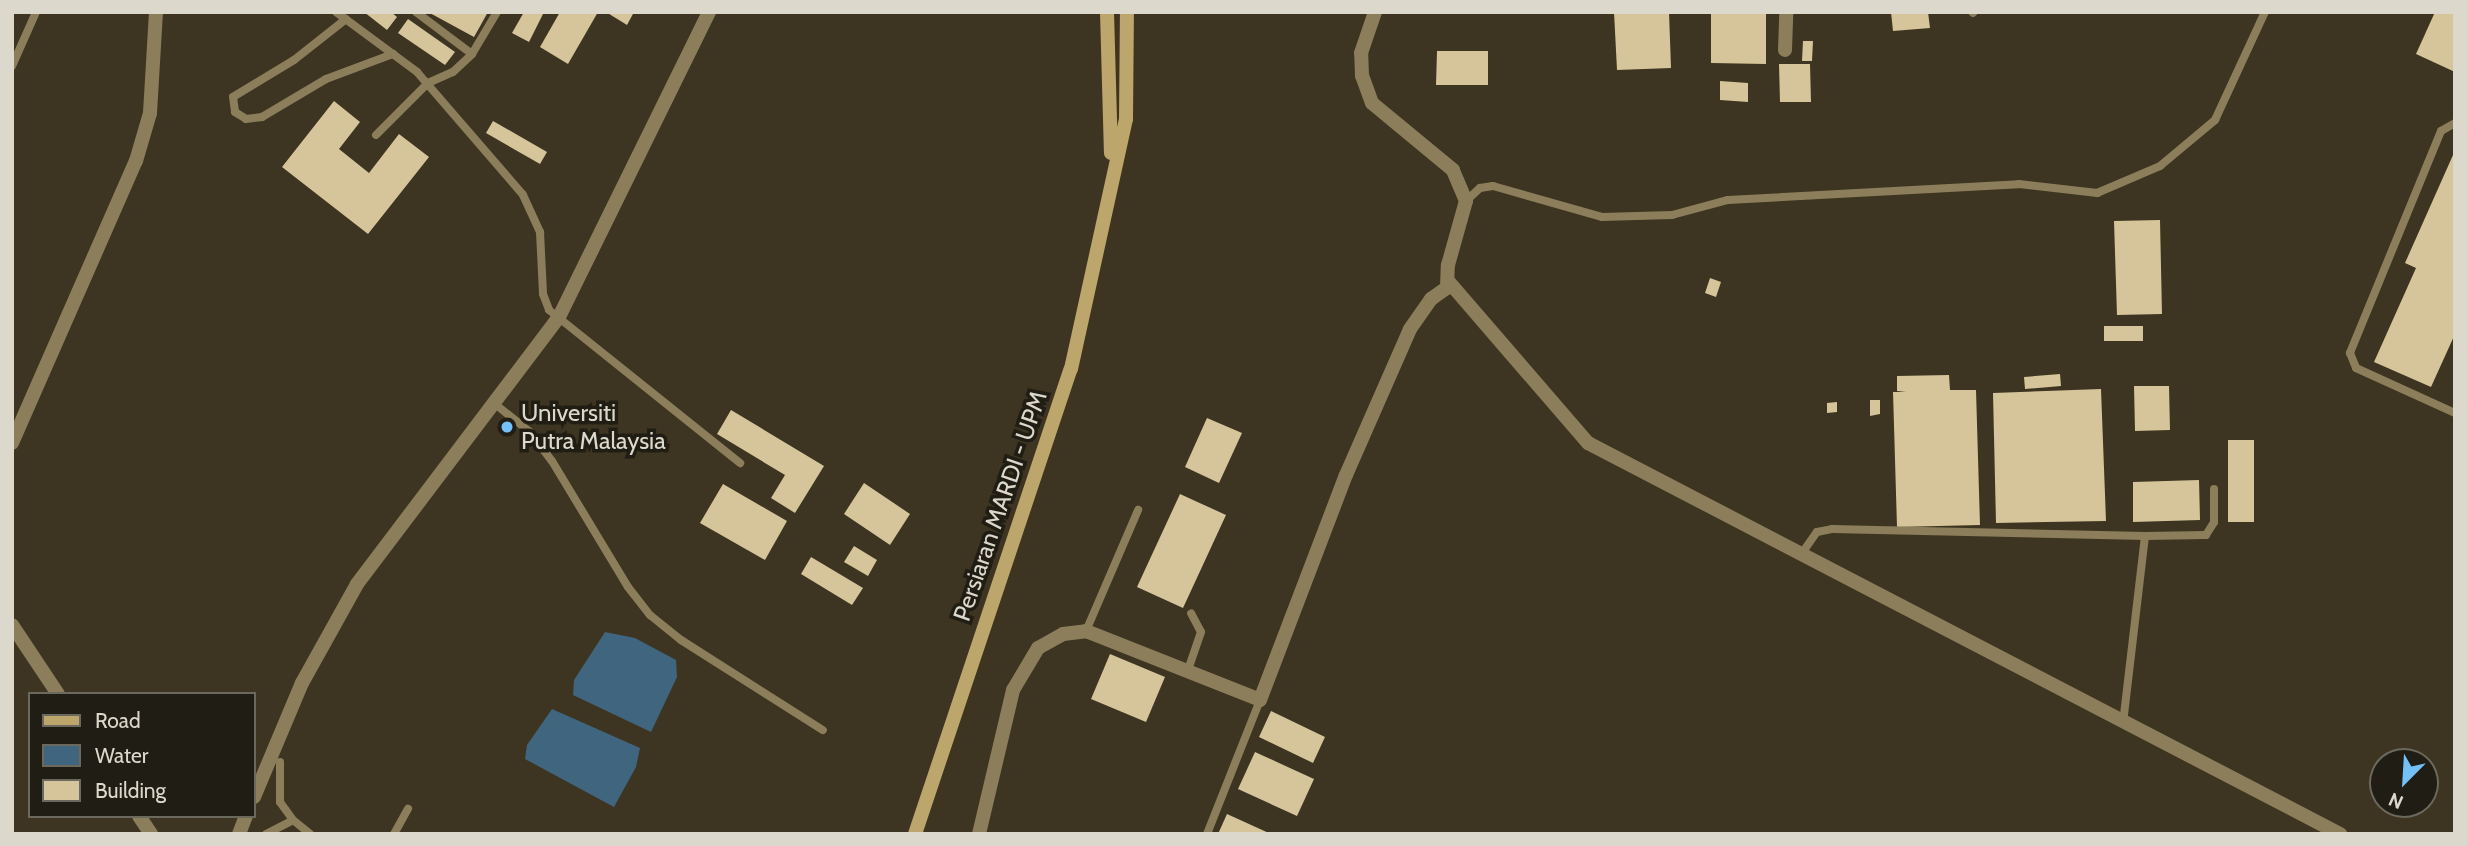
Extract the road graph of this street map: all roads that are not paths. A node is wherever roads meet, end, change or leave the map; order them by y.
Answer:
1 (36, 12) edge
2 (156, 12) edge
3 (336, 12) edge
4 (416, 12) edge
5 (497, 12) edge
6 (709, 12) edge
7 (1107, 12) edge
8 (1127, 12) edge
9 (1375, 12) edge
10 (1786, 12) edge
11 (2265, 12) edge
12 (346, 19) junction
13 (1785, 50) dead end
14 (393, 54) junction
15 (472, 54) junction
16 (12, 66) edge
17 (428, 83) junction
18 (2455, 123) edge
19 (376, 135) dead end
20 (1108, 189) junction
21 (1466, 201) junction
22 (1441, 291) junction
23 (559, 317) junction
24 (495, 404) junction
25 (2455, 413) edge
26 (12, 443) edge
27 (740, 463) dead end
28 (2214, 489) dead end
29 (1138, 510) dead end
30 (2145, 536) junction
31 (1800, 556) junction
32 (1191, 613) dead end
33 (12, 625) edge
34 (1086, 631) junction
35 (1188, 670) junction
36 (57, 692) edge
37 (1260, 700) junction
38 (2123, 722) junction
39 (823, 730) dead end
40 (280, 762) dead end
41 (256, 792) edge
42 (408, 809) dead end
43 (140, 818) edge
44 (293, 820) junction
45 (151, 834) edge
46 (266, 834) edge
47 (310, 834) edge
48 (394, 834) edge
49 (915, 834) edge
50 (979, 834) edge
51 (1207, 834) edge
52 (2340, 834) edge

1 - 16 lane
2 - 26 street
3 - 12 lane
4 - 15 lane
5 - 15 lane
6 - 23 street
7 - 20 street, Persiaran MARDI - UPM
8 - 20 street, Persiaran MARDI - UPM
9 - 21 street
10 - 13 street
11 - 21 lane
12 - 14 lane
12 - 14 lane
14 - 17 lane
15 - 17 lane
17 - 19 lane
17 - 23 lane
18 - 25 lane
20 - 49 street, Persiaran MARDI - UPM
21 - 22 street
22 - 31 street
22 - 37 street
23 - 24 street
23 - 27 lane
24 - 39 lane
24 - 41 street
28 - 30 lane
29 - 34 lane
30 - 31 lane
30 - 38 lane
31 - 38 street
32 - 35 lane
33 - 36 street
34 - 35 street
34 - 50 street
35 - 37 street
37 - 51 lane
38 - 52 street
40 - 44 lane
42 - 48 lane
43 - 45 street
44 - 46 lane
44 - 47 lane

